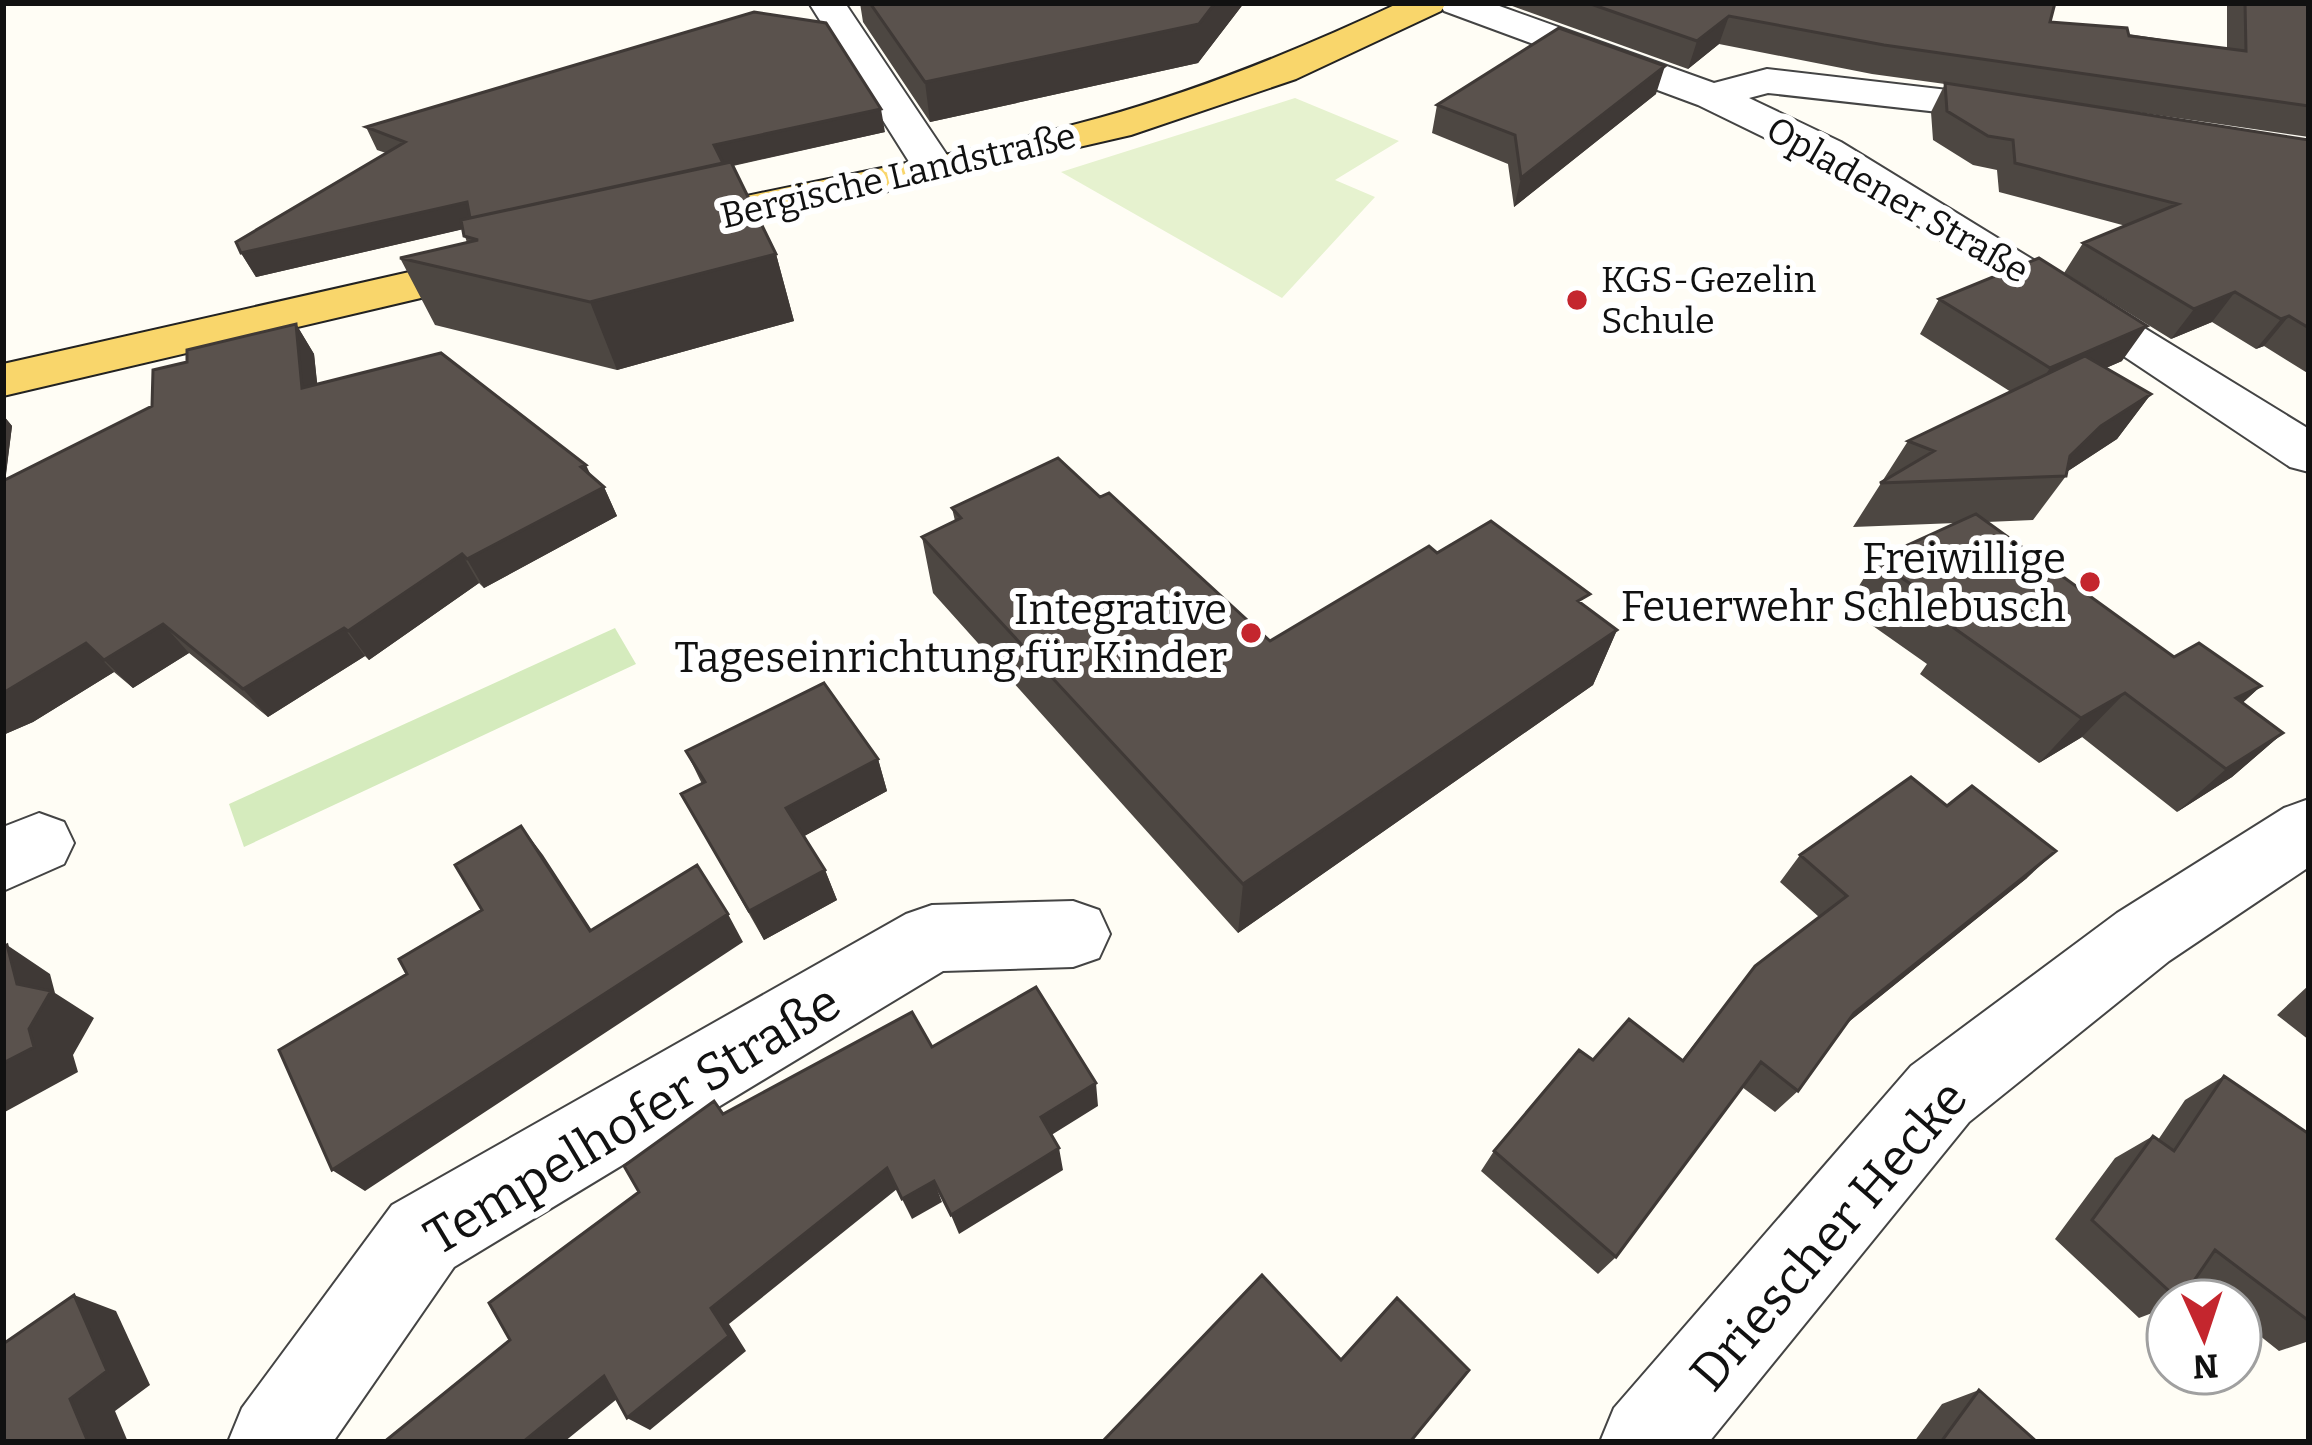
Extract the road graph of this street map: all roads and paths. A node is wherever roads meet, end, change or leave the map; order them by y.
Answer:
1 (827, 3) edge
2 (1428, 3) edge
3 (1457, 3) edge
4 (1712, 96) junction
5 (2066, 116) edge
6 (933, 167) junction
7 (625, 238) edge
8 (532, 258) edge
9 (3, 380) edge
10 (2309, 454) edge
11 (2309, 829) edge
12 (1073, 934) dead end
13 (276, 1442) edge
14 (1648, 1442) edge

1 - 6 street
2 - 6 main road, Bergische Landstraße
3 - 4 street, Opladener Straße
4 - 5 street
4 - 10 street, Opladener Straße
6 - 7 main road, Bergische Landstraße
8 - 9 main road
11 - 14 street, Driescher Hecke
12 - 13 street, Tempelhofer Straße

